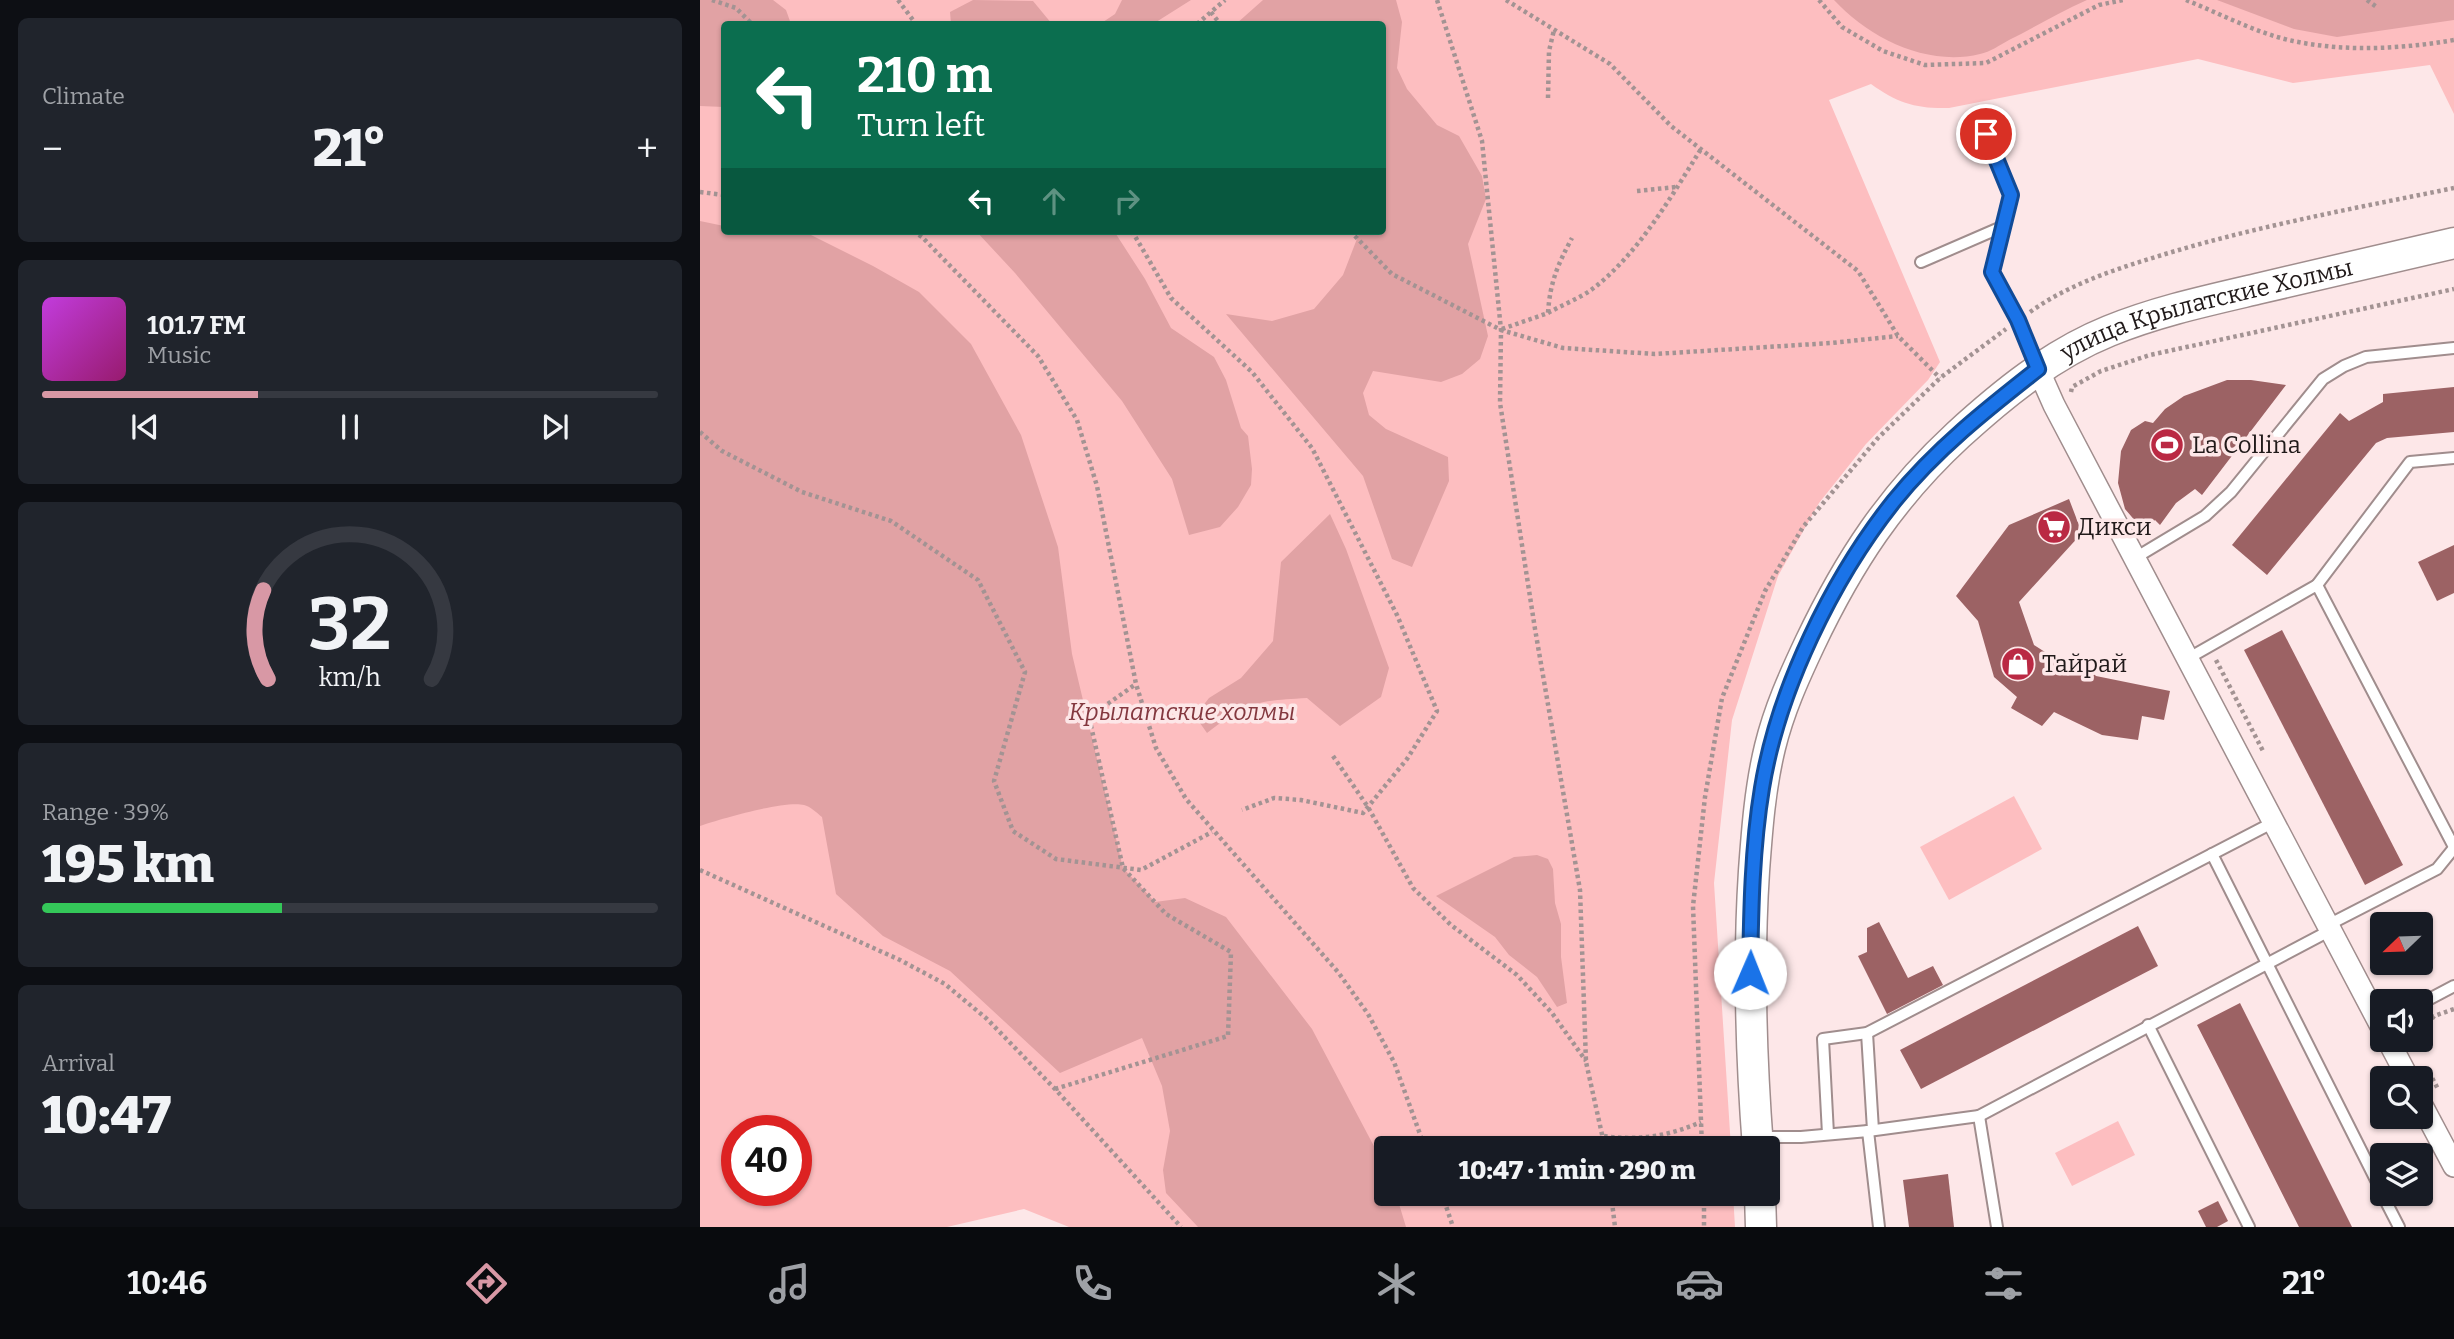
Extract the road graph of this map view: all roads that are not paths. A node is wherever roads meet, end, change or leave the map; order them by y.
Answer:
1 (1986, 134) dead end
2 (2004, 226) junction
3 (2454, 243) edge
4 (1921, 262) dead end
5 (2454, 348) edge
6 (2038, 369) junction
7 (2454, 458) edge
8 (2135, 558) junction
9 (2317, 585) junction
10 (2187, 659) junction
11 (2274, 822) junction
12 (2454, 848) edge
13 (2212, 854) junction
14 (2330, 927) junction
15 (2267, 964) junction
16 (2454, 986) edge
17 (2433, 997) edge
18 (2370, 1004) edge
19 (2148, 1025) junction
20 (1867, 1033) junction
21 (1979, 1116) junction
22 (2433, 1126) edge
23 (1870, 1130) junction
24 (1828, 1135) junction
25 (1757, 1136) edge
26 (1780, 1140) edge
27 (2453, 1162) edge
28 (2370, 1169) edge
29 (1760, 1206) edge
30 (2388, 1206) edge
31 (1761, 1227) edge
32 (1878, 1227) edge
33 (1997, 1227) edge
34 (2249, 1227) edge
35 (2399, 1227) edge

1 - 2 lane
2 - 4 lane
2 - 6 lane
3 - 6 street, улица Крылатские Холмы
5 - 8 lane
6 - 8 street
6 - 25 street, улица Крылатские Холмы
7 - 9 lane
8 - 10 street
9 - 10 lane
9 - 12 lane
10 - 11 street
11 - 13 lane
11 - 14 street
12 - 14 lane
13 - 15 lane
13 - 20 lane
14 - 15 lane
14 - 18 street
15 - 19 lane
15 - 28 lane
16 - 17 lane
19 - 21 lane
19 - 34 lane
20 - 23 lane
20 - 24 lane
21 - 23 lane
21 - 33 lane
22 - 27 street
23 - 24 lane
23 - 32 lane
24 - 26 lane
29 - 31 street
30 - 35 lane

